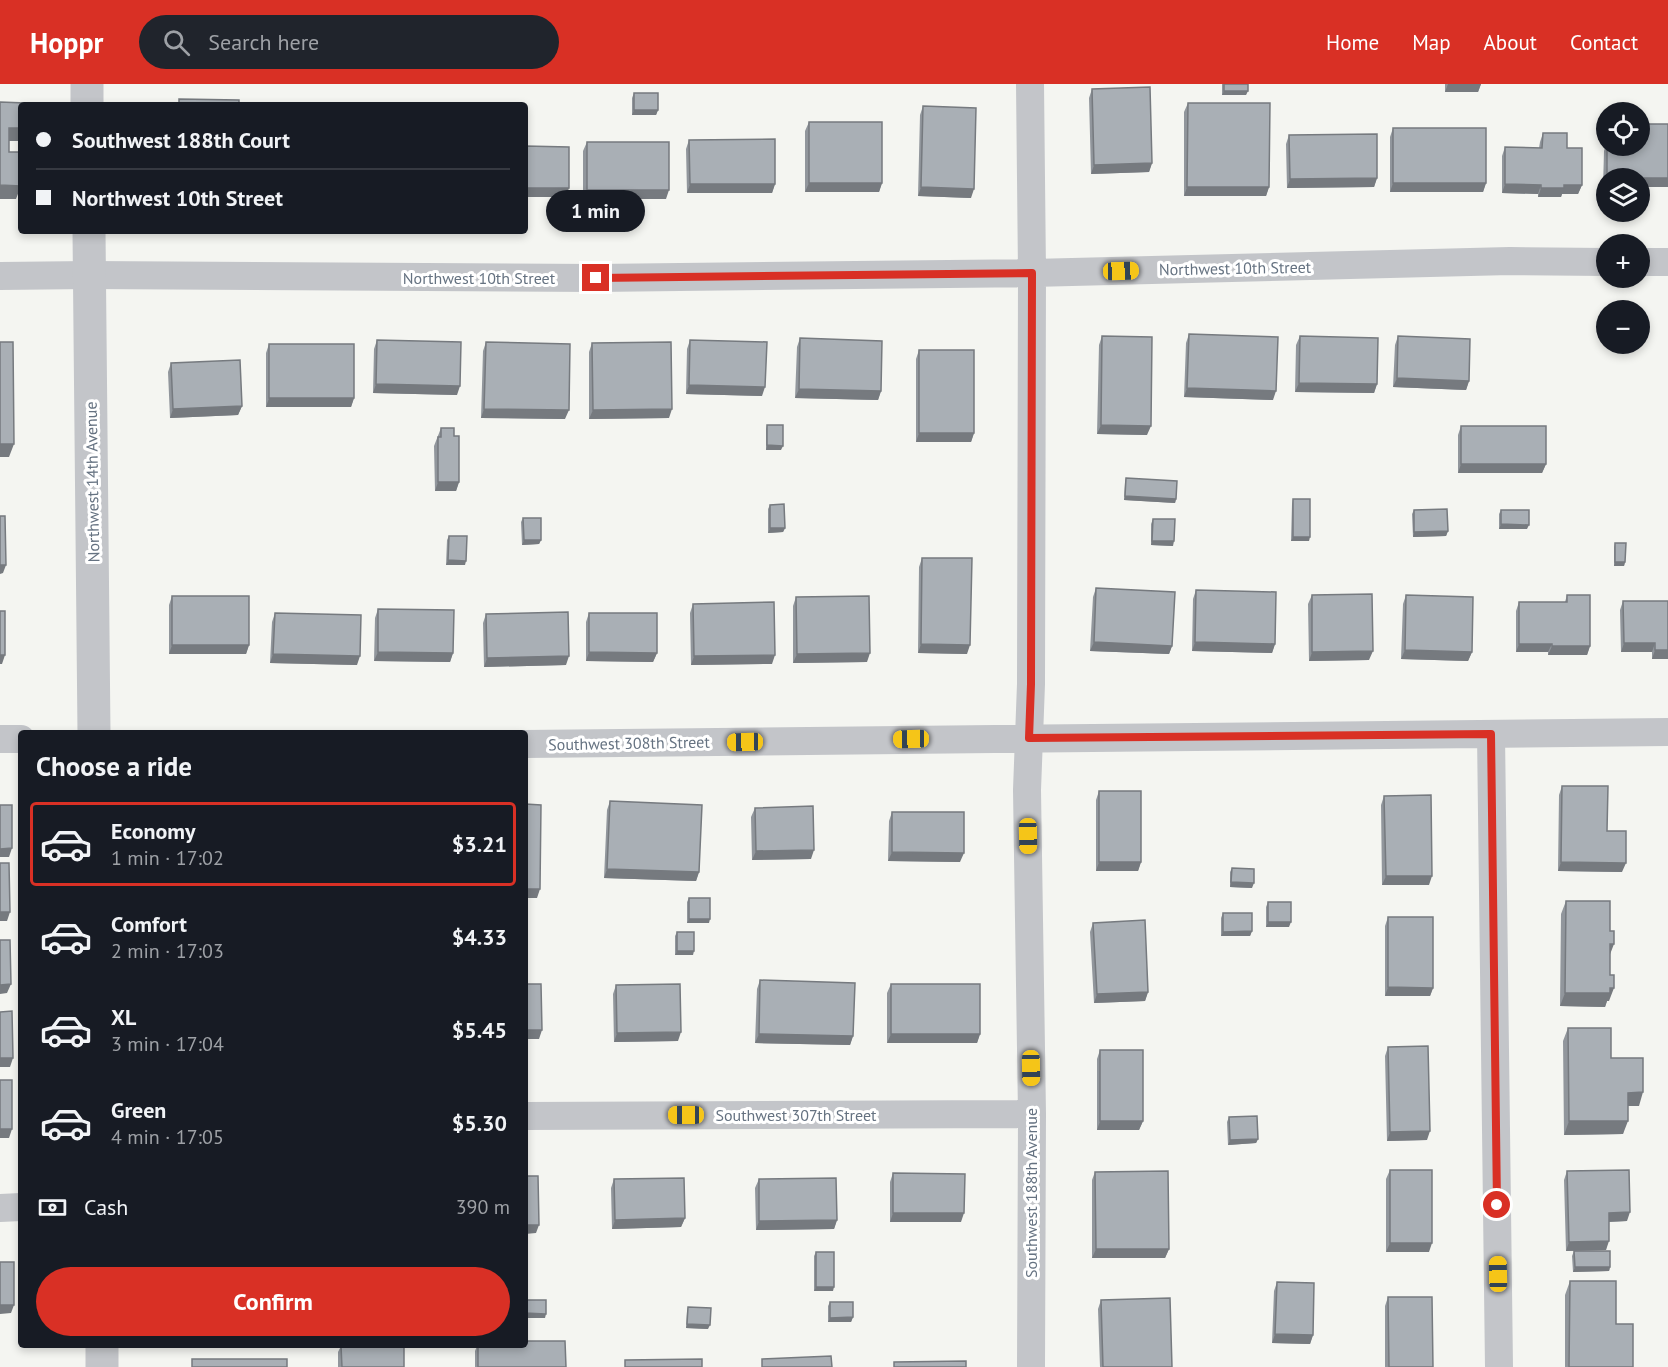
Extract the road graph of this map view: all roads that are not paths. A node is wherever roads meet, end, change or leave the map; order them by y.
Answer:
1 (87, 84) edge
2 (1030, 84) edge
3 (87, 102) edge
4 (89, 234) edge
5 (1596, 262) edge
6 (1650, 262) edge
7 (1668, 262) edge
8 (1032, 273) junction
9 (89, 275) junction
10 (0, 276) edge
11 (94, 730) edge
12 (1668, 732) edge
13 (1491, 734) junction
14 (1029, 738) junction
15 (0, 739) edge
16 (18, 739) edge
17 (528, 744) edge
18 (1032, 1114) junction
19 (528, 1116) edge
20 (18, 1207) edge
21 (0, 1208) edge
22 (102, 1348) edge
23 (102, 1367) edge
24 (1031, 1367) edge
25 (1499, 1367) edge

1 - 3 street
2 - 8 street, Southwest 188th Avenue
4 - 9 street, Northwest 14th Avenue
5 - 8 street, Northwest 10th Street
6 - 7 street
8 - 9 street, Northwest 10th Street
8 - 14 street, Southwest 188th Avenue
9 - 10 street, Northwest 10th Street
9 - 11 street, Northwest 14th Avenue
12 - 13 street, Southwest 308th Street
13 - 14 street, Southwest 308th Street
13 - 25 street
14 - 17 street, Southwest 308th Street
14 - 18 street, Southwest 188th Avenue
15 - 16 street
18 - 19 street, Southwest 307th Street
18 - 24 street, Southwest 188th Avenue
20 - 21 street
22 - 23 street

